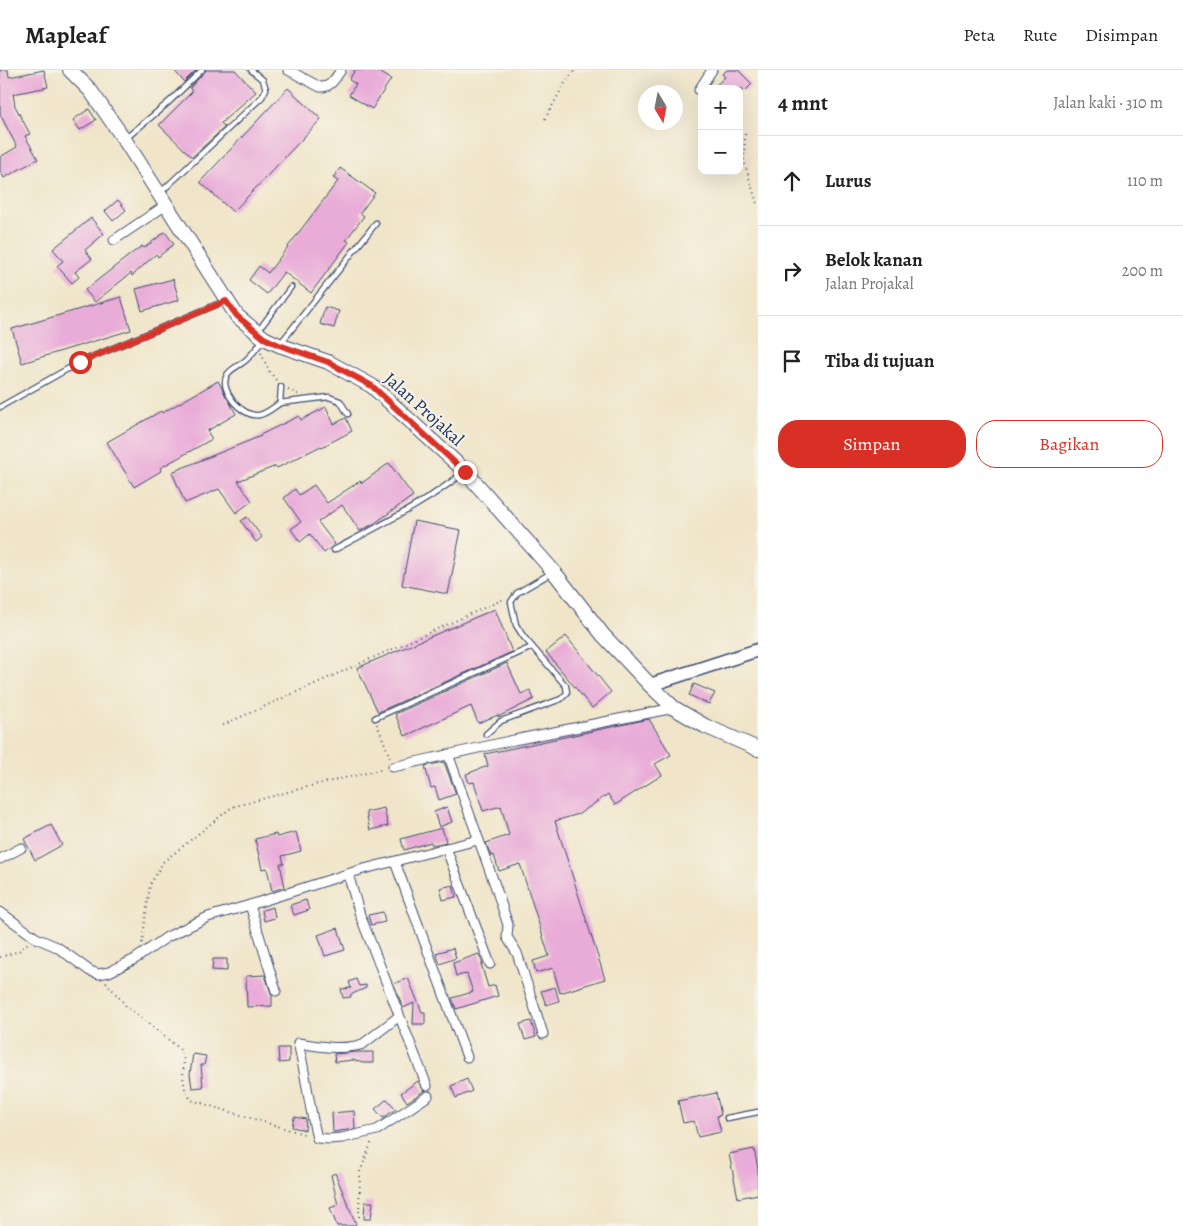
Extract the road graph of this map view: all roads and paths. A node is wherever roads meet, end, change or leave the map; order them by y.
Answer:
1 (70, 70) edge
2 (202, 70) edge
3 (251, 70) edge
4 (288, 70) edge
5 (341, 70) edge
6 (575, 70) edge
7 (712, 70) edge
8 (702, 85) edge
9 (545, 119) dead end
10 (745, 134) dead end
11 (124, 139) junction
12 (162, 199) junction
13 (758, 208) edge
14 (376, 223) dead end
15 (114, 240) dead end
16 (291, 287) dead end
17 (226, 301) junction
18 (260, 339) junction
19 (279, 345) junction
20 (281, 386) junction
21 (312, 399) junction
22 (280, 403) junction
23 (0, 407) edge
24 (348, 414) dead end
25 (465, 472) junction
26 (334, 550) dead end
27 (554, 572) junction
28 (518, 593) junction
29 (532, 647) junction
30 (758, 650) edge
31 (650, 685) junction
32 (674, 708) junction
33 (375, 718) joint
34 (223, 725) dead end
35 (486, 734) dead end
36 (758, 749) edge
37 (448, 754) junction
38 (393, 767) junction
39 (478, 840) junction
40 (20, 848) dead end
41 (446, 848) junction
42 (0, 859) edge
43 (394, 862) junction
44 (348, 874) junction
45 (250, 905) junction
46 (0, 912) edge
47 (36, 938) junction
48 (140, 956) junction
49 (0, 957) edge
50 (490, 964) dead end
51 (99, 974) junction
52 (276, 991) dead end
53 (398, 1017) junction
54 (543, 1034) dead end
55 (467, 1057) dead end
56 (427, 1086) dead end
57 (428, 1096) dead end
58 (758, 1112) edge
59 (727, 1118) dead end
60 (377, 1130) junction
61 (316, 1138) junction
62 (359, 1217) dead end

1 - 11 main road, Jalan Projakal
2 - 11 lane
3 - 12 lane
4 - 5 street
6 - 9 path
7 - 8 street
10 - 13 path
11 - 12 main road, Jalan Projakal
12 - 15 street
12 - 17 main road, Jalan Projakal
14 - 19 lane
16 - 18 lane
17 - 18 main road, Jalan Projakal
17 - 23 lane
18 - 19 main road, Jalan Projakal
18 - 20 path
18 - 22 lane
19 - 25 main road, Jalan Projakal
20 - 21 path
20 - 22 lane
21 - 22 lane
21 - 24 lane
25 - 26 lane
25 - 27 main road, Jalan Projakal
27 - 28 lane
27 - 31 main road, Jalan Projakal
28 - 29 lane
28 - 34 path
29 - 33 lane
29 - 35 lane
30 - 31 street
31 - 32 main road, Jalan Projakal
32 - 36 main road, Jalan Projakal
32 - 37 street
33 - 38 path
37 - 38 street
37 - 39 street
38 - 48 path
39 - 41 street
39 - 54 street
40 - 42 street
41 - 43 street
41 - 50 street
43 - 44 street
43 - 55 street
44 - 45 street
44 - 53 street
45 - 48 street
45 - 52 street
46 - 47 street
47 - 49 path
47 - 51 street
48 - 51 street
51 - 61 path
53 - 56 street
53 - 61 street
57 - 60 street
58 - 59 lane
60 - 61 street
60 - 62 path

